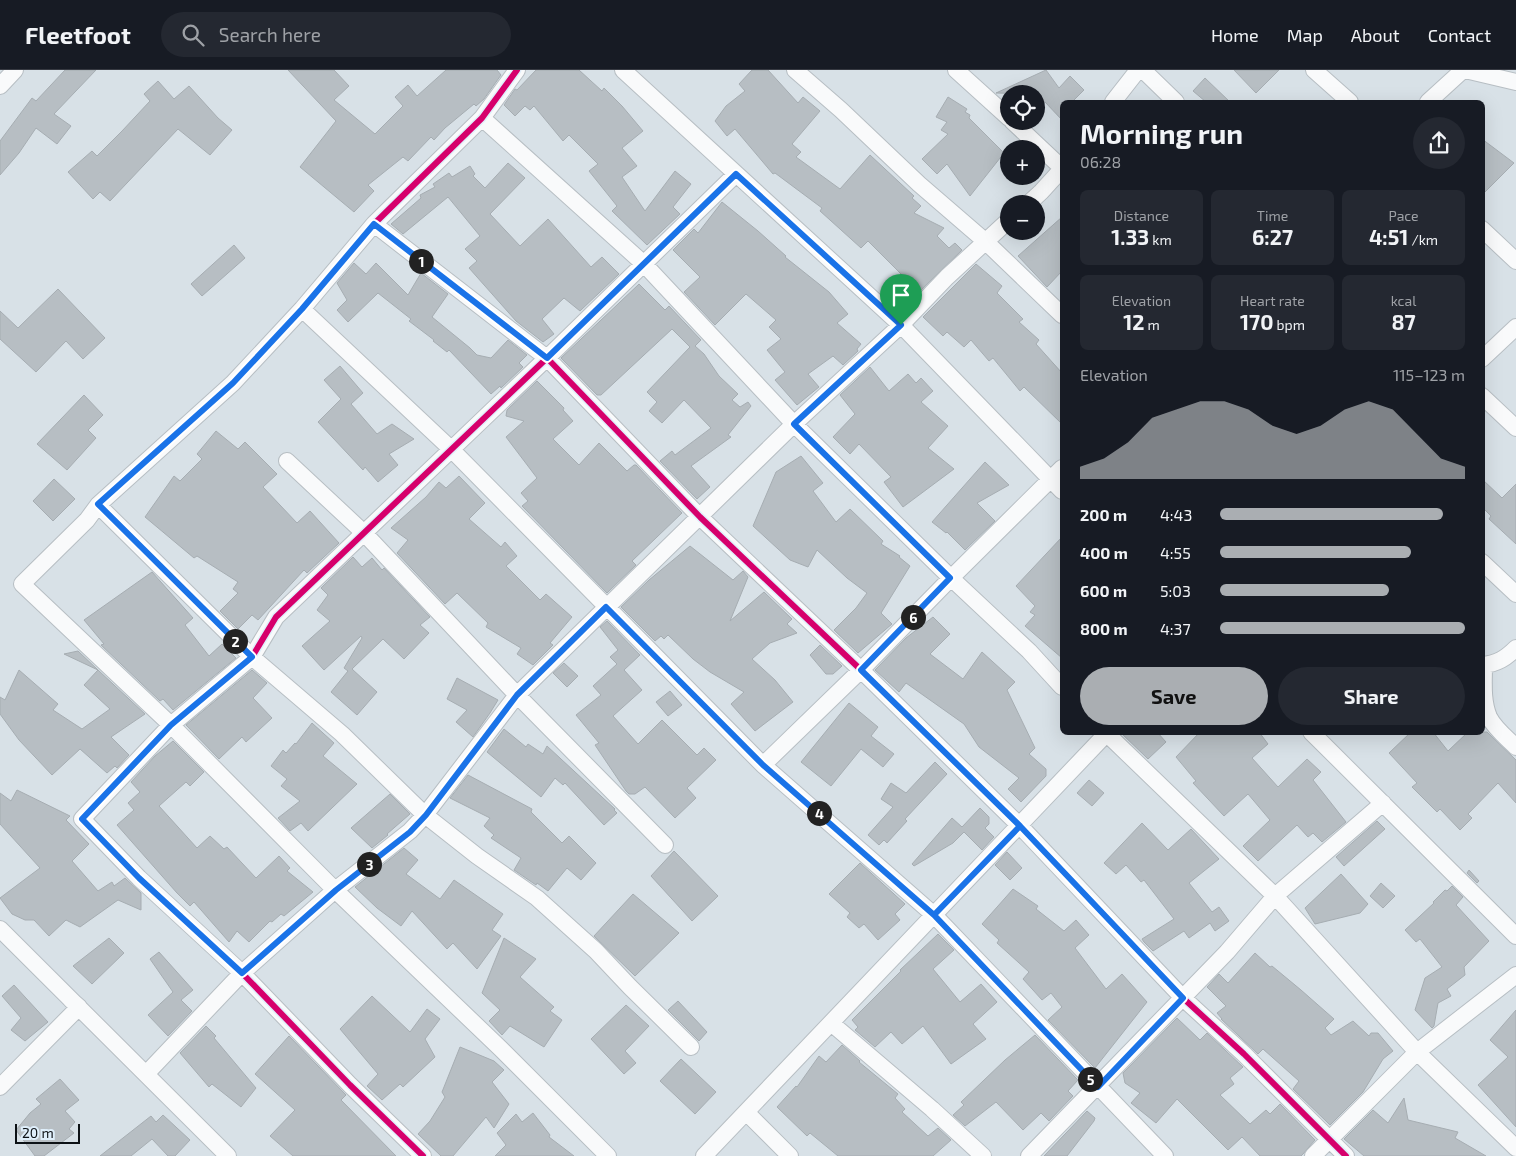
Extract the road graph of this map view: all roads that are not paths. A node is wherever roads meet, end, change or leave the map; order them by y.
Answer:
1 (15, 70) edge
2 (517, 70) edge
3 (623, 70) edge
4 (795, 70) edge
5 (956, 70) edge
6 (1138, 70) edge
7 (1143, 70) edge
8 (1314, 70) edge
9 (1464, 70) edge
10 (1516, 82) edge
11 (0, 86) edge
12 (1115, 100) edge
13 (1174, 100) edge
14 (1348, 100) edge
15 (1430, 100) edge
16 (1000, 110) edge
17 (482, 118) junction
18 (1022, 130) edge
19 (1060, 166) edge
20 (1060, 170) edge
21 (736, 174) junction
22 (1038, 195) edge
23 (374, 224) junction
24 (1000, 228) edge
25 (1485, 231) edge
26 (985, 241) junction
27 (1516, 261) edge
28 (644, 264) junction
29 (302, 309) junction
30 (1060, 313) edge
31 (901, 325) junction
32 (1516, 327) edge
33 (1485, 356) edge
34 (547, 358) junction
35 (1485, 399) edge
36 (794, 424) junction
37 (1516, 428) edge
38 (451, 449) junction
39 (287, 461) dead end
40 (1059, 480) edge
41 (98, 504) junction
42 (700, 517) junction
43 (364, 532) junction
44 (1485, 565) edge
45 (950, 578) junction
46 (1516, 594) edge
47 (606, 607) junction
48 (1516, 648) edge
49 (252, 657) junction
50 (1485, 665) edge
51 (861, 670) junction
52 (1060, 685) edge
53 (517, 695) junction
54 (1485, 699) edge
55 (171, 725) junction
56 (1105, 735) edge
57 (1109, 735) edge
58 (1314, 735) edge
59 (1516, 747) edge
60 (763, 765) junction
61 (1383, 803) junction
62 (426, 815) junction
63 (1020, 826) junction
64 (665, 845) dead end
65 (336, 890) junction
66 (1276, 896) junction
67 (934, 915) junction
68 (0, 929) edge
69 (1516, 936) edge
70 (0, 937) edge
71 (242, 973) junction
72 (1516, 975) edge
73 (1183, 998) junction
74 (79, 1007) junction
75 (831, 1023) junction
76 (691, 1047) dead end
77 (1417, 1052) junction
78 (146, 1074) junction
79 (0, 1087) edge
80 (1098, 1087) junction
81 (747, 1113) junction
82 (1329, 1140) junction
83 (1516, 1148) edge
84 (228, 1156) edge
85 (423, 1156) edge
86 (608, 1156) edge
87 (704, 1156) edge
88 (790, 1156) edge
89 (983, 1156) edge
90 (1029, 1156) edge
91 (1165, 1156) edge
92 (1313, 1156) edge
93 (1346, 1156) edge

1 - 11 street
2 - 17 street
3 - 21 street
4 - 26 street
5 - 16 street
6 - 12 street
7 - 13 street
8 - 14 street
9 - 10 street
9 - 15 street
17 - 23 street
17 - 28 street
18 - 19 street
20 - 22 street
21 - 28 street
21 - 31 street
23 - 29 street
23 - 34 street
24 - 26 street
25 - 27 street
26 - 30 street
26 - 31 street
28 - 34 street
28 - 36 street
29 - 38 street
29 - 41 street
31 - 36 street
31 - 40 street
32 - 33 street
34 - 38 street
34 - 42 street
35 - 37 street
36 - 42 street
36 - 45 street
38 - 43 street
38 - 47 street
39 - 43 street
40 - 45 street
41 - 49 street
41 - 55 street
42 - 47 street
42 - 51 street
43 - 49 street
43 - 53 street
44 - 46 street
45 - 51 street
45 - 52 street
47 - 53 street
47 - 60 street
48 - 50 street
49 - 55 street
49 - 62 street
51 - 60 street
51 - 63 street
53 - 62 street
53 - 64 street
54 - 59 street
55 - 65 street
55 - 71 street
56 - 63 street
57 - 66 street
58 - 61 street
60 - 67 street
61 - 66 street
61 - 69 street
62 - 65 street
62 - 76 street
63 - 67 street
63 - 73 street
65 - 71 street
65 - 86 street
66 - 73 street
66 - 77 street
67 - 75 street
67 - 80 street
68 - 74 street
70 - 74 street
71 - 78 street
71 - 85 street
72 - 77 street
73 - 80 street
73 - 82 street
74 - 78 street
74 - 79 street
75 - 81 street
75 - 89 street
77 - 82 street
77 - 83 street
78 - 84 street
80 - 90 street
80 - 91 street
81 - 87 street
81 - 88 street
82 - 92 street
82 - 93 street

